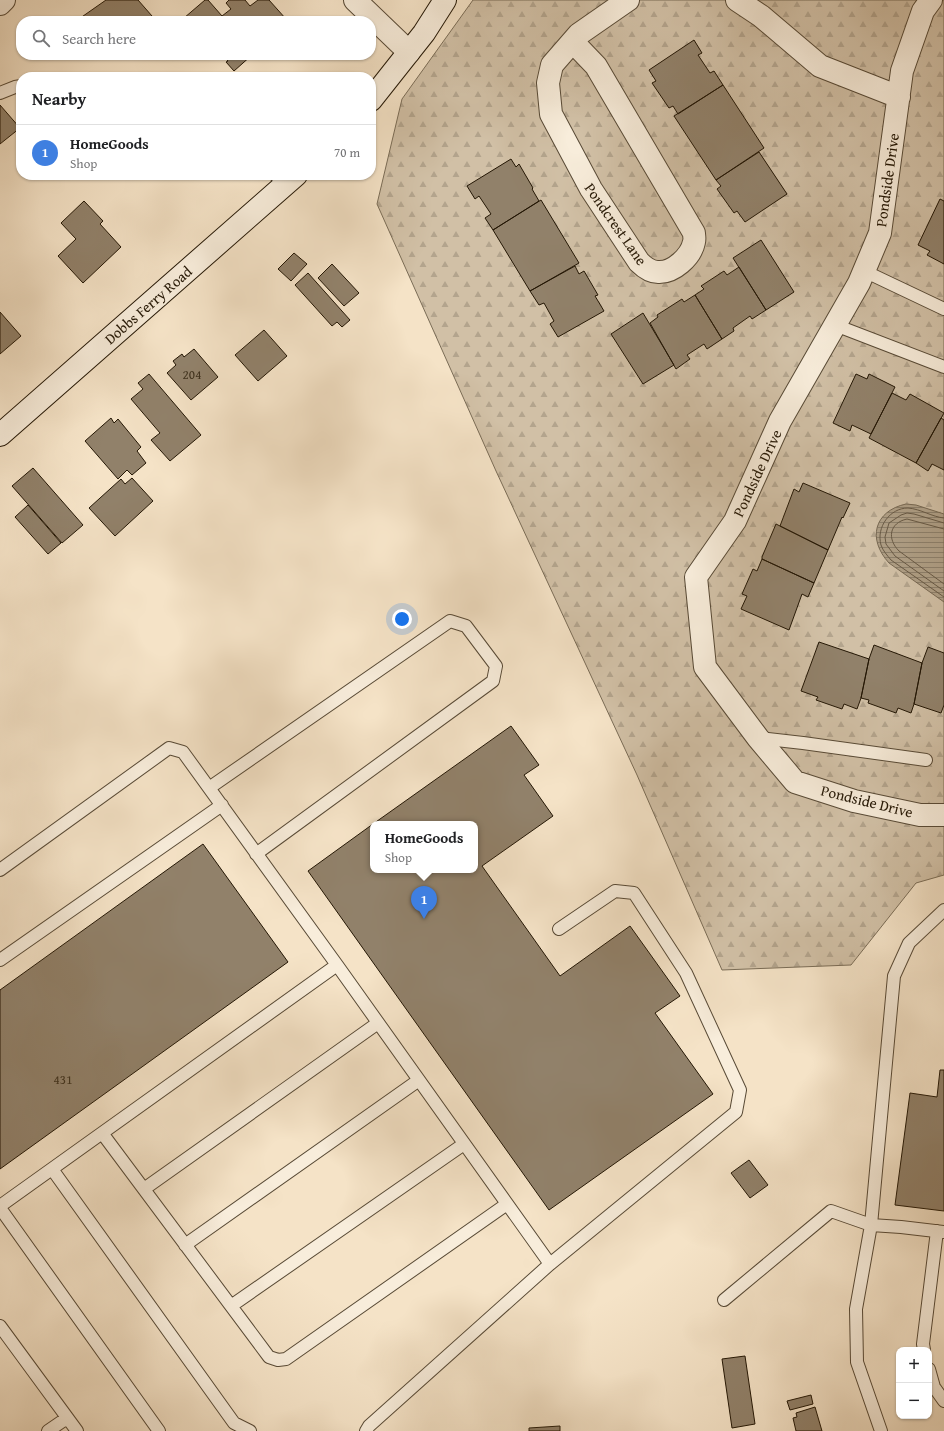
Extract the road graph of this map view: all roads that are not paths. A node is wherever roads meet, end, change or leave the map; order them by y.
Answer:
1 (4, 0) edge
2 (354, 0) edge
3 (445, 0) edge
4 (628, 0) edge
5 (737, 0) edge
6 (931, 0) edge
7 (0, 4) edge
8 (371, 16) edge
9 (376, 21) edge
10 (573, 42) junction
11 (409, 52) junction
12 (16, 87) edge
13 (0, 93) edge
14 (376, 94) edge
15 (899, 97) junction
16 (284, 180) edge
17 (864, 271) junction
18 (944, 309) edge
19 (835, 325) junction
20 (944, 367) edge
21 (0, 435) edge
22 (758, 738) junction
23 (926, 760) dead end
24 (209, 788) junction
25 (222, 805) junction
26 (944, 815) edge
27 (256, 854) junction
28 (0, 870) edge
29 (944, 910) edge
30 (559, 930) dead end
31 (0, 960) edge
32 (338, 965) junction
33 (378, 1023) junction
34 (419, 1080) junction
35 (102, 1133) junction
36 (464, 1144) junction
37 (52, 1169) junction
38 (144, 1189) junction
39 (507, 1204) junction
40 (0, 1207) edge
41 (871, 1225) junction
42 (941, 1231) edge
43 (185, 1245) junction
44 (550, 1264) junction
45 (724, 1300) dead end
46 (231, 1306) junction
47 (0, 1326) edge
48 (924, 1347) edge
49 (932, 1380) edge
50 (944, 1401) edge
51 (67, 1418) junction
52 (234, 1427) edge
53 (367, 1429) edge
54 (48, 1431) edge
55 (77, 1431) edge
56 (159, 1431) edge
57 (250, 1431) edge
58 (881, 1431) edge

1 - 7 street
2 - 8 street
3 - 11 street
4 - 10 street, Pondcrest Lane
5 - 15 street
6 - 15 street, Pondside Drive
9 - 11 street
10 - 10 street, Pondcrest Lane
11 - 14 street
12 - 13 lane
15 - 17 street, Pondside Drive
16 - 21 street, Dobbs Ferry Road
17 - 18 lane
17 - 19 street, Pondside Drive
19 - 20 lane
19 - 22 street, Pondside Drive
22 - 23 lane
22 - 26 street, Pondside Drive
24 - 25 lane
24 - 27 lane
24 - 28 lane
25 - 27 lane
25 - 31 lane
27 - 32 lane
29 - 41 lane
30 - 44 lane
32 - 33 lane
32 - 35 lane
33 - 34 lane
33 - 38 lane
34 - 36 lane
34 - 43 lane
35 - 37 lane
35 - 38 lane
36 - 39 lane
36 - 46 lane
37 - 40 lane
37 - 52 lane
38 - 43 lane
39 - 44 lane
39 - 46 lane
40 - 56 lane
41 - 42 lane
41 - 45 lane
41 - 58 lane
42 - 48 lane
43 - 46 lane
44 - 53 lane
47 - 51 lane
49 - 50 lane
51 - 54 lane
51 - 55 lane
52 - 57 lane

